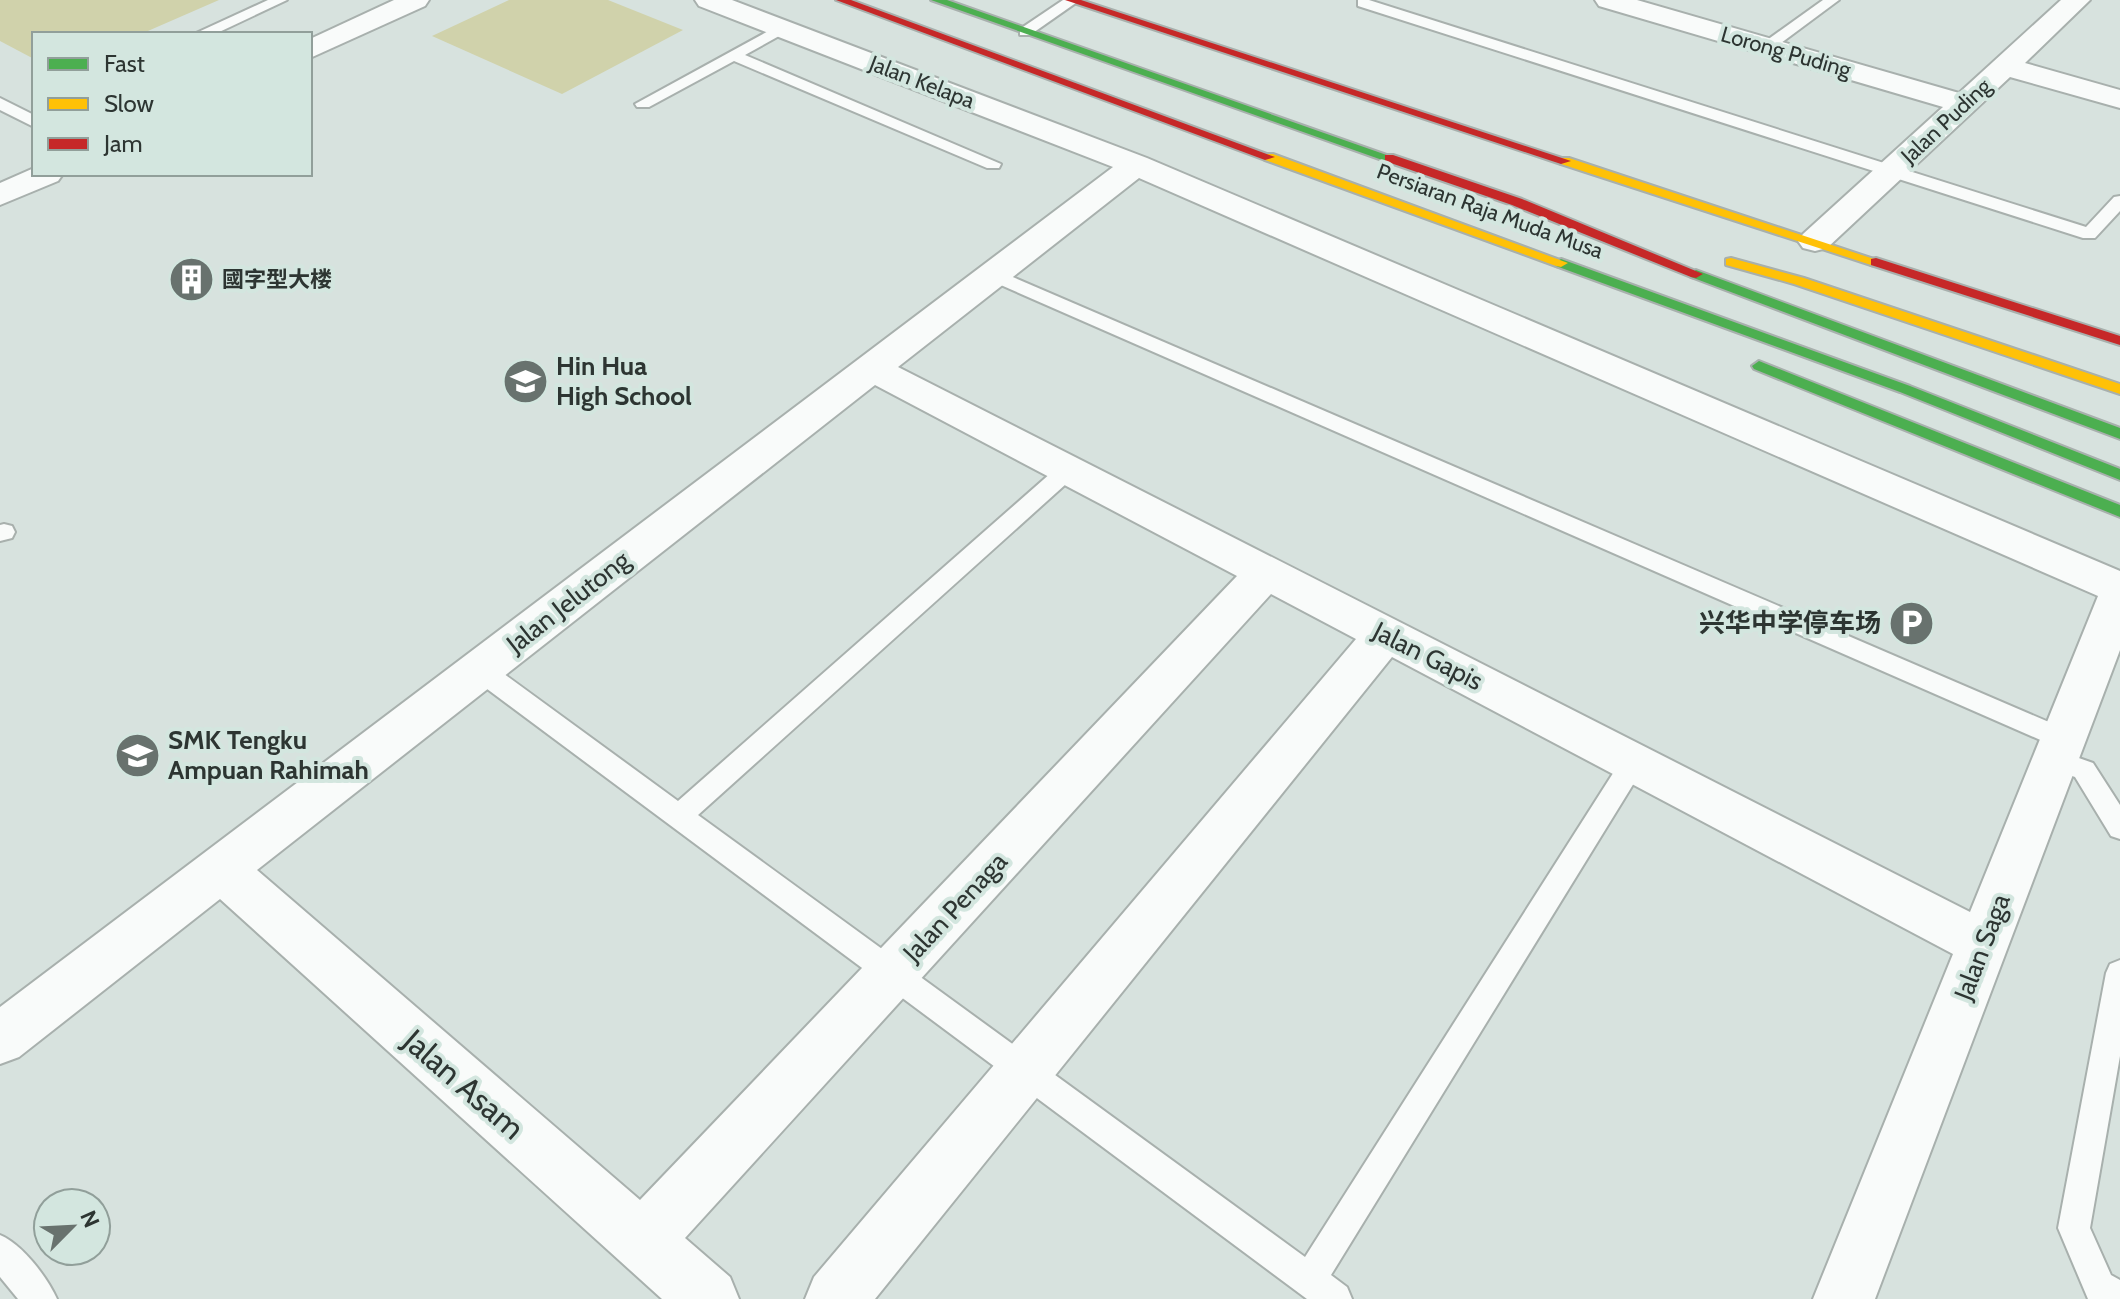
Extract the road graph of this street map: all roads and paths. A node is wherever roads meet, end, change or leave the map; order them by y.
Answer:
1 (280, 0) edge
2 (416, 0) edge
3 (708, 0) edge
4 (841, 0) edge
5 (936, 0) edge
6 (1072, 0) edge
7 (1609, 0) edge
8 (1832, 0) edge
9 (2077, 0) edge
10 (1363, 3) dead end
11 (783, 28) junction
12 (207, 32) edge
13 (1025, 32) junction
14 (1768, 46) junction
15 (312, 49) edge
16 (733, 55) junction
17 (2005, 66) junction
18 (2120, 99) edge
19 (0, 103) edge
20 (643, 104) dead end
21 (1964, 104) junction
22 (26, 110) edge
23 (1268, 155) junction
24 (993, 164) dead end
25 (1136, 165) junction
26 (1890, 172) junction
27 (43, 176) edge
28 (0, 195) edge
29 (2120, 201) edge
30 (1517, 202) junction
31 (1815, 241) junction
32 (1680, 248) dead end
33 (1710, 256) dead end
34 (1505, 263) dead end
35 (994, 275) junction
36 (2120, 341) edge
37 (1739, 358) dead end
38 (872, 368) junction
39 (2120, 389) edge
40 (2120, 434) edge
41 (1068, 470) junction
42 (2120, 475) edge
43 (2120, 511) edge
44 (1266, 572) junction
45 (2120, 588) edge
46 (2120, 594) edge
47 (1385, 635) junction
48 (480, 670) junction
49 (2060, 749) junction
50 (1633, 763) junction
51 (679, 816) junction
52 (2120, 828) edge
53 (221, 869) junction
54 (1983, 944) junction
55 (2120, 973) edge
56 (893, 974) junction
57 (0, 1039) edge
58 (1025, 1071) junction
59 (2111, 1075) edge
60 (642, 1241) junction
61 (0, 1251) edge
62 (1309, 1280) junction
63 (2120, 1297) edge
64 (40, 1299) edge
65 (708, 1299) edge
66 (836, 1299) edge
67 (1335, 1299) edge
68 (1844, 1299) edge

1 - 12 lane
2 - 15 street
3 - 11 street, Jalan Kelapa
4 - 23 main road, Persiaran Raja Muda Musa
5 - 13 main road, Persiaran Raja Muda Musa
6 - 13 lane
6 - 31 main road
7 - 14 street, Lorong Puding
8 - 14 lane
9 - 17 street, Jalan Puding
10 - 26 lane
11 - 16 lane
11 - 25 street, Jalan Kelapa
13 - 30 main road, Persiaran Raja Muda Musa
14 - 21 street, Lorong Puding
16 - 20 lane
16 - 24 lane
17 - 18 street
17 - 21 street, Jalan Puding
19 - 22 lane
21 - 26 street, Jalan Puding
23 - 34 main road
23 - 42 main road, Persiaran Raja Muda Musa
25 - 35 street, Jalan Jelutong
25 - 45 street, Jalan Kelapa
26 - 29 lane
26 - 31 street, Jalan Puding
27 - 28 street
30 - 32 main road
30 - 40 main road, Persiaran Raja Muda Musa
31 - 36 main road
33 - 39 main road
35 - 38 street, Jalan Jelutong
35 - 49 lane
37 - 43 main road
38 - 41 street, Jalan Gapis
38 - 48 street, Jalan Jelutong
41 - 44 street, Jalan Gapis
41 - 51 lane
44 - 47 street, Jalan Gapis
44 - 56 street, Jalan Penaga
46 - 49 street, Jalan Saga
47 - 50 street, Jalan Gapis
47 - 58 street
48 - 51 lane
48 - 53 street, Jalan Jelutong
49 - 52 lane
49 - 54 street, Jalan Saga
50 - 54 street, Jalan Gapis
50 - 62 lane
51 - 56 lane
53 - 57 street, Jalan Jelutong
53 - 60 street, Jalan Asam
54 - 68 street, Jalan Saga
55 - 59 lane
56 - 58 lane
56 - 60 street, Jalan Penaga
58 - 62 lane
58 - 66 street
59 - 63 lane
60 - 65 street, Jalan Asam
61 - 64 lane
62 - 67 lane

